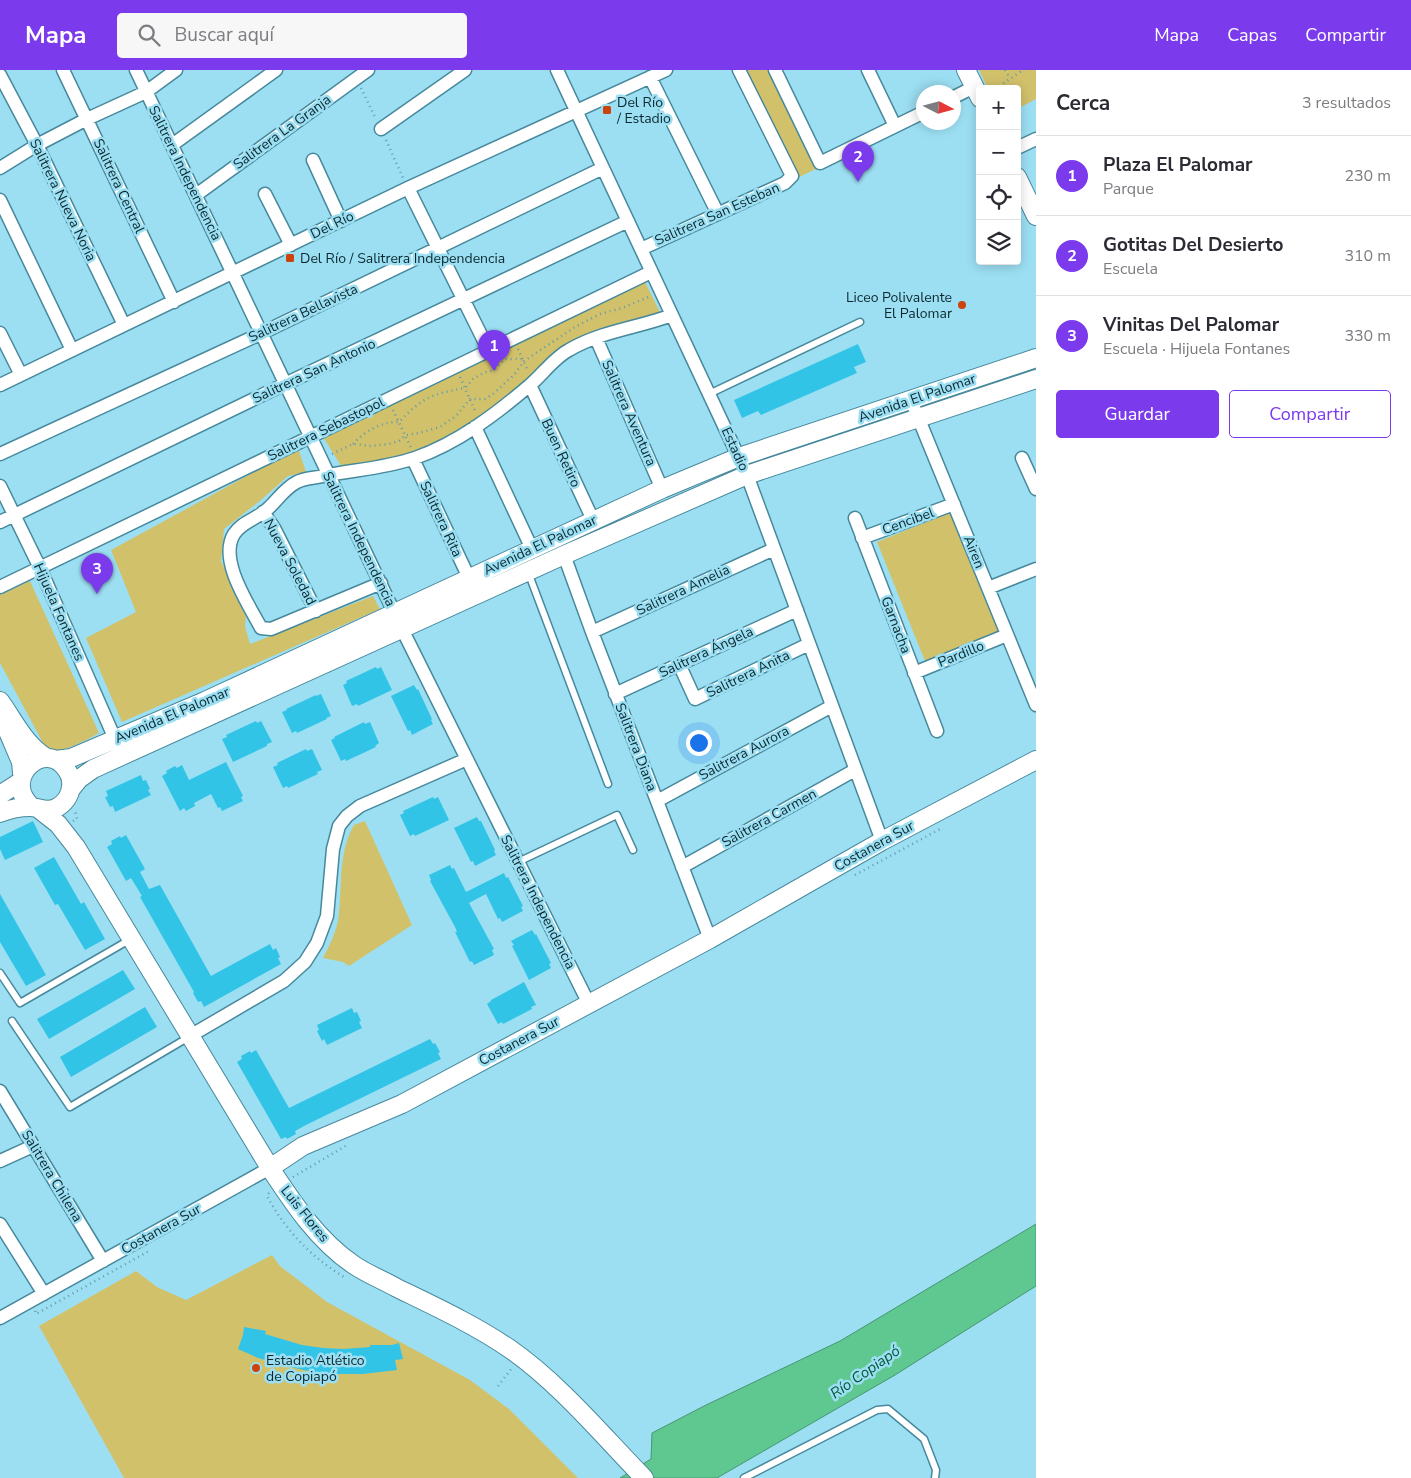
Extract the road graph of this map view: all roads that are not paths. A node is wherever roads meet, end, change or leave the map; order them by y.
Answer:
1 (63, 70) edge
2 (136, 70) edge
3 (176, 70) edge
4 (276, 70) edge
5 (368, 70) edge
6 (465, 70) edge
7 (557, 70) edge
8 (666, 70) edge
9 (739, 70) edge
10 (775, 70) edge
11 (868, 70) edge
12 (966, 70) edge
13 (0, 75) edge
14 (650, 78) junction
15 (976, 91) edge
16 (146, 92) junction
17 (976, 93) edge
18 (961, 96) edge
19 (577, 111) junction
20 (916, 116) edge
21 (87, 119) junction
22 (895, 126) junction
23 (380, 129) dead end
24 (1036, 139) edge
25 (37, 145) junction
26 (172, 146) junction
27 (1021, 146) edge
28 (313, 160) dead end
29 (0, 168) edge
30 (603, 168) junction
31 (1021, 185) edge
32 (408, 188) junction
33 (266, 194) dead end
34 (196, 195) junction
35 (0, 200) edge
36 (718, 214) junction
37 (1036, 216) edge
38 (341, 221) junction
39 (628, 222) junction
40 (291, 245) junction
41 (438, 249) junction
42 (641, 249) junction
43 (652, 272) junction
44 (233, 273) junction
45 (464, 300) junction
46 (174, 302) junction
47 (672, 315) junction
48 (860, 322) dead end
49 (124, 325) junction
50 (0, 333) edge
51 (262, 333) junction
52 (596, 338) junction
53 (72, 350) junction
54 (489, 351) junction
55 (1036, 358) edge
56 (21, 374) junction
57 (1036, 379) edge
58 (286, 384) junction
59 (531, 384) junction
60 (0, 385) edge
61 (709, 394) junction
62 (910, 400) junction
63 (919, 418) junction
64 (478, 425) junction
65 (311, 436) junction
66 (0, 454) edge
67 (739, 457) junction
68 (414, 458) junction
69 (1022, 458) dead end
70 (329, 475) junction
71 (747, 475) junction
72 (0, 486) edge
73 (662, 489) junction
74 (1036, 489) edge
75 (954, 504) junction
76 (263, 512) junction
77 (15, 516) junction
78 (855, 518) dead end
79 (593, 520) junction
80 (0, 522) edge
81 (862, 538) junction
82 (532, 549) junction
83 (774, 549) junction
84 (564, 555) junction
85 (40, 568) junction
86 (1036, 569) edge
87 (527, 572) junction
88 (469, 578) junction
89 (381, 583) junction
90 (0, 587) edge
91 (988, 588) junction
92 (797, 610) junction
93 (316, 611) junction
94 (398, 621) junction
95 (592, 632) junction
96 (1007, 635) junction
97 (809, 644) junction
98 (679, 664) junction
99 (914, 673) junction
100 (616, 694) junction
101 (0, 701) edge
102 (1036, 705) edge
103 (832, 706) junction
104 (1, 719) edge
105 (937, 731) dead end
106 (115, 739) junction
107 (52, 759) junction
108 (466, 759) junction
109 (1036, 760) edge
110 (855, 770) junction
111 (21, 778) junction
112 (608, 784) dead end
113 (0, 795) edge
114 (70, 799) junction
115 (657, 800) junction
116 (36, 809) junction
117 (0, 813) edge
118 (882, 841) junction
119 (76, 847) junction
120 (633, 850) dead end
121 (518, 862) junction
122 (682, 867) junction
123 (132, 939) junction
124 (710, 939) junction
125 (0, 973) edge
126 (589, 1004) junction
127 (12, 1021) dead end
128 (190, 1036) junction
129 (1, 1094) edge
130 (33, 1146) junction
131 (0, 1161) edge
132 (265, 1171) junction
133 (0, 1224) edge
134 (103, 1261) junction
135 (44, 1294) junction
136 (0, 1318) edge
137 (644, 1478) edge
138 (744, 1478) edge
139 (935, 1478) edge

1 - 21 street, Salitrera Central
2 - 16 street, Salitrera Independencia
3 - 16 street
4 - 26 street
5 - 34 street, Salitrera La Granja
6 - 23 street
7 - 19 street, Estadio
8 - 14 street, Del Río
9 - 36 street, Salitrera San Esteban
10 - 22 street
11 - 22 street
12 - 15 street
13 - 25 street, Salitrera Nueva Noria
14 - 19 street, Del Río
14 - 36 street
16 - 21 street
16 - 26 street, Salitrera Independencia
17 - 18 street
19 - 30 street, Estadio
19 - 32 street, Del Río
20 - 22 street
21 - 25 street
21 - 46 street, Salitrera Central
24 - 27 street
25 - 29 street
25 - 49 street, Salitrera Nueva Noria
26 - 34 street, Salitrera Independencia
28 - 38 street
30 - 39 street, Estadio
30 - 41 street, Salitrera Bellavista
31 - 37 street
32 - 38 street, Del Río
32 - 41 street
33 - 40 street
34 - 44 street, Salitrera Independencia
35 - 53 street
36 - 42 street, Salitrera San Esteban
38 - 40 street, Del Río
39 - 42 street, Estadio
39 - 45 street, Salitrera San Antonio
40 - 44 street, Del Río
41 - 45 street
41 - 51 street, Salitrera Bellavista
42 - 43 street, Estadio
43 - 47 street, Estadio
43 - 54 street, Salitrera Sebastopol
44 - 46 street, Del Río
44 - 51 street, Salitrera Independencia
45 - 54 street
45 - 58 street, Salitrera San Antonio
46 - 49 street, Del Río
47 - 52 street
47 - 61 street, Estadio
48 - 61 lane
49 - 53 street, Del Río
50 - 56 street
51 - 58 street, Salitrera Independencia
51 - 66 street, Salitrera Bellavista
52 - 59 street
52 - 73 street, Salitrera Aventura
53 - 56 street, Del Río
54 - 65 street, Salitrera Sebastopol
55 - 62 street, Avenida El Palomar
56 - 60 street, Del Río
57 - 63 street, Avenida El Palomar
58 - 65 street, Salitrera Independencia
58 - 77 street, Salitrera San Antonio
59 - 64 street
59 - 79 street, Buen Retiro
61 - 67 street, Estadio
62 - 63 street, Airen
62 - 67 street, Avenida El Palomar
63 - 71 street, Avenida El Palomar
63 - 75 street, Airen
64 - 68 street
64 - 82 street
65 - 70 street, Salitrera Independencia
65 - 85 street, Salitrera Sebastopol
67 - 71 street, Estadio
67 - 73 street, Avenida El Palomar
68 - 70 street
68 - 88 street, Salitrera Rita
69 - 74 street
70 - 76 street
70 - 89 street, Salitrera Independencia
71 - 83 street, Estadio
71 - 84 street, Avenida El Palomar
72 - 77 street, Hijuela Fontanes
73 - 79 street, Avenida El Palomar
75 - 81 street, Cencibel
75 - 91 street, Airen
76 - 93 street, Nueva Soledad
76 - 93 street
77 - 80 street, Salitrera San Antonio
77 - 85 street, Hijuela Fontanes
78 - 81 street, Garnacha
79 - 82 street, Avenida El Palomar
81 - 99 street, Garnacha
82 - 88 street, Avenida El Palomar
83 - 92 street, Estadio
83 - 95 street, Salitrera Amelia
84 - 87 street, Avenida El Palomar
84 - 95 street, Salitrera Diana
85 - 90 street, Salitrera Sebastopol
85 - 106 street, Hijuela Fontanes
86 - 91 street
87 - 94 street, Avenida El Palomar
87 - 112 lane
88 - 94 street, Avenida El Palomar
89 - 93 street
89 - 94 street, Salitrera Independencia
91 - 96 street, Airen
92 - 97 street, Estadio
92 - 98 street, Salitrera Ángela
94 - 106 street, Avenida El Palomar
94 - 108 street, Salitrera Independencia
94 - 114 street, Avenida El Palomar
95 - 100 street, Salitrera Diana
96 - 99 street, Pardillo
96 - 102 street, Airen
97 - 98 street, Salitrera Anita
97 - 103 street, Estadio
98 - 100 street, Salitrera Ángela
99 - 105 street, Garnacha
100 - 115 street, Salitrera Diana
101 - 107 street
103 - 110 street, Estadio
103 - 115 street, Salitrera Aurora
104 - 111 street
106 - 107 street, Avenida El Palomar
107 - 111 street
107 - 114 street
108 - 121 street, Salitrera Independencia
108 - 128 street
109 - 118 street, Costanera Sur
110 - 118 street, Estadio
110 - 122 street, Salitrera Carmen
111 - 113 street
111 - 116 street
114 - 116 street
114 - 119 street, Luis Flores
115 - 122 street, Salitrera Diana
116 - 117 street
116 - 119 street, Luis Flores
118 - 124 street, Costanera Sur
119 - 123 street, Luis Flores
120 - 121 lane
121 - 126 street, Salitrera Independencia
122 - 124 street, Salitrera Diana
123 - 125 lane
123 - 128 street, Luis Flores
124 - 126 street, Costanera Sur
126 - 132 street, Costanera Sur
127 - 128 lane
128 - 132 street, Luis Flores
129 - 130 street, Salitrera Chilena
130 - 131 street
130 - 134 street, Salitrera Chilena
132 - 134 street, Costanera Sur
132 - 137 street, Luis Flores
133 - 135 street
134 - 135 street, Costanera Sur
135 - 136 street, Costanera Sur
138 - 139 lane

